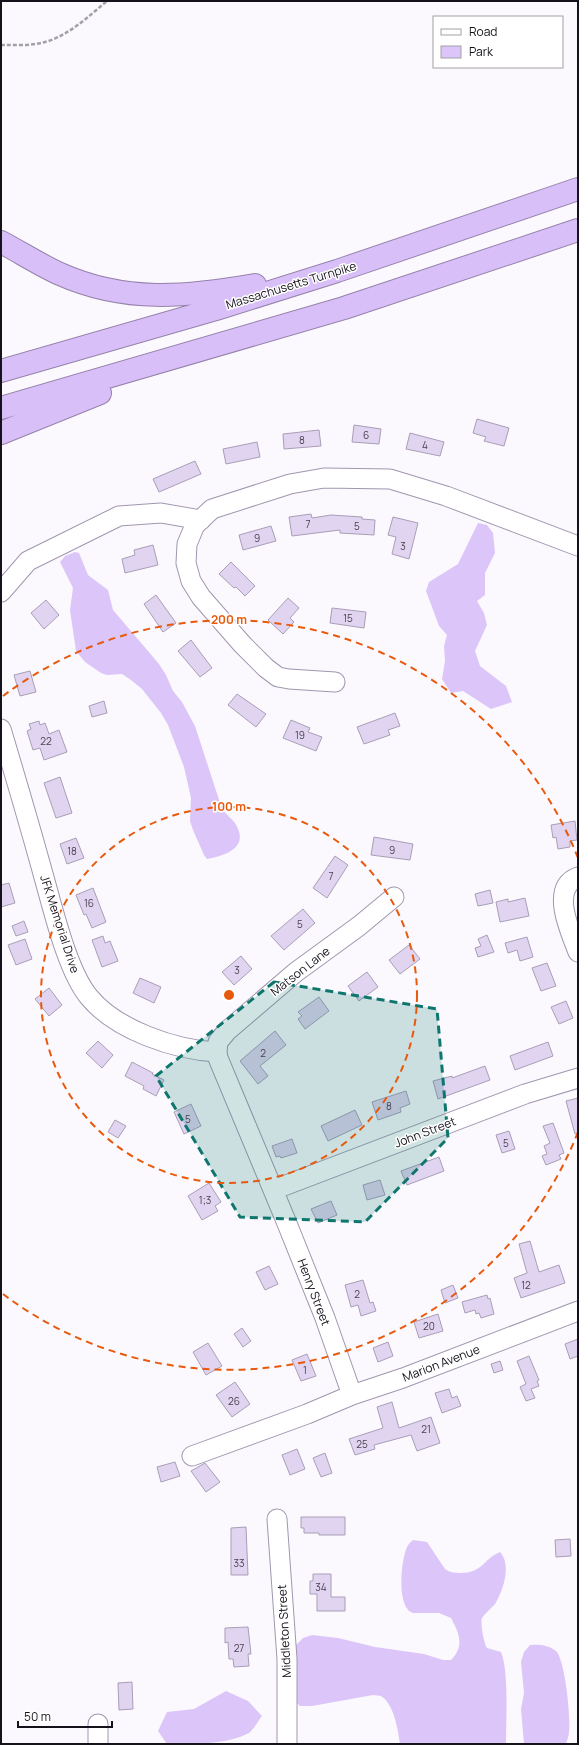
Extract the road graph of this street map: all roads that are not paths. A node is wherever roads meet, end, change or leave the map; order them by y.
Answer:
1 (578, 189) edge
2 (578, 230) edge
3 (1, 242) edge
4 (337, 271) junction
5 (258, 334) junction
6 (1, 371) edge
7 (1, 408) edge
8 (1, 433) edge
9 (201, 520) junction
10 (578, 546) edge
11 (1, 592) edge
12 (335, 682) dead end
13 (1, 729) edge
14 (578, 877) edge
15 (394, 897) dead end
16 (578, 952) edge
17 (217, 1052) junction
18 (578, 1078) edge
19 (273, 1190) junction
20 (578, 1311) edge
21 (352, 1395) junction
22 (192, 1456) dead end
23 (277, 1519) dead end
24 (98, 1724) dead end
25 (98, 1744) edge
26 (288, 1744) edge

1 - 4 highway, Massachusetts Turnpike
2 - 5 highway
3 - 4 highway
4 - 6 highway, Massachusetts Turnpike
5 - 7 highway
5 - 8 highway
9 - 10 street
9 - 11 street
9 - 12 street
13 - 17 street, JFK Memorial Drive
14 - 16 street
15 - 17 street, Matson Lane
17 - 19 street
18 - 19 street, John Street
19 - 21 street, Henry Street
20 - 21 street, Marion Avenue
21 - 22 street, Marion Avenue
23 - 26 street, Middleton Street
24 - 25 street

